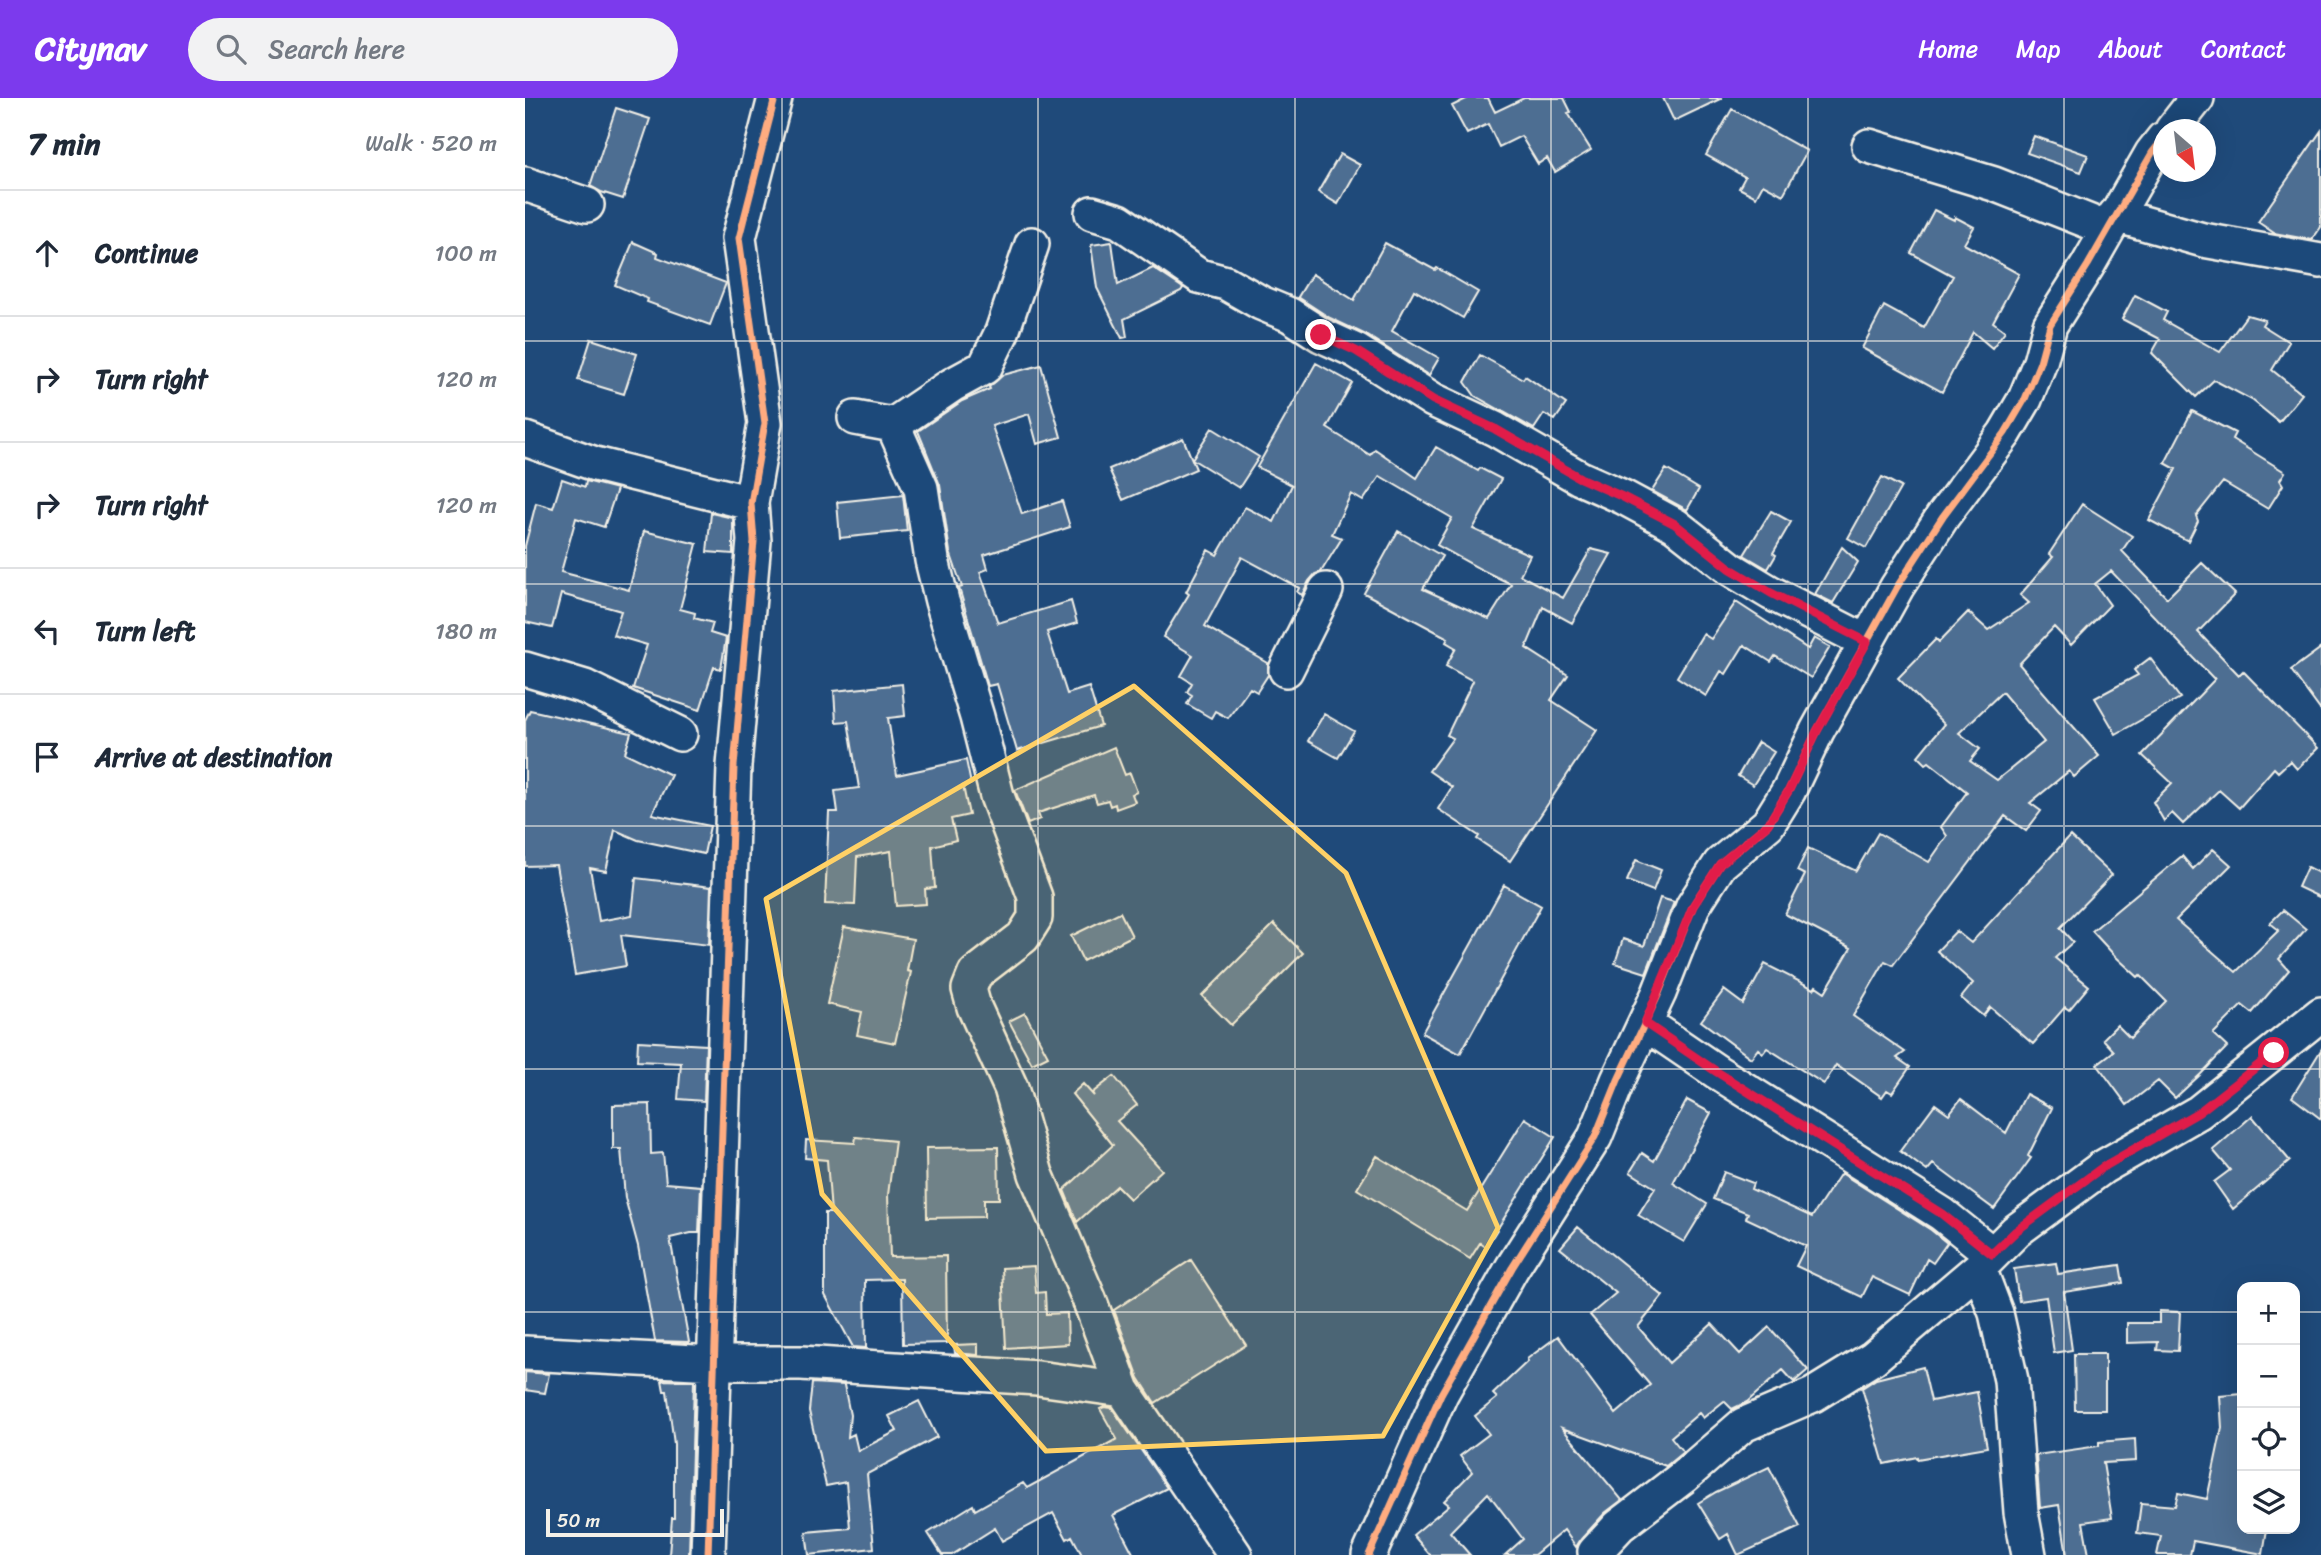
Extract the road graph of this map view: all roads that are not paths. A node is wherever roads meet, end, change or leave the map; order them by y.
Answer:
1 (775, 98) edge
2 (2197, 98) edge
3 (2181, 119) edge
4 (1870, 146) dead end
5 (2153, 151) edge
6 (525, 184) edge
7 (587, 205) dead end
8 (1091, 214) dead end
9 (2112, 222) junction
10 (1032, 244) dead end
11 (2321, 261) edge
12 (855, 418) dead end
13 (893, 425) junction
14 (525, 439) edge
15 (751, 503) junction
16 (1326, 590) dead end
17 (1867, 642) junction
18 (525, 669) edge
19 (1286, 670) dead end
20 (680, 734) dead end
21 (2321, 1014) edge
22 (1645, 1023) junction
23 (1985, 1261) junction
24 (525, 1353) edge
25 (714, 1363) junction
26 (1123, 1390) junction
27 (1232, 1554) edge
28 (708, 1555) edge
29 (1369, 1555) edge
30 (1596, 1555) edge
31 (2029, 1555) edge

1 - 15 street
2 - 3 street
4 - 9 street
5 - 9 street
6 - 7 street
8 - 17 street
9 - 11 street
9 - 17 street
10 - 13 street
12 - 13 street
13 - 26 street
14 - 15 street
15 - 25 street
16 - 19 street
17 - 22 street
18 - 20 street
21 - 23 street
22 - 23 street
22 - 29 street
23 - 30 street
23 - 31 street
24 - 25 street
25 - 26 street
25 - 28 street
26 - 27 street

